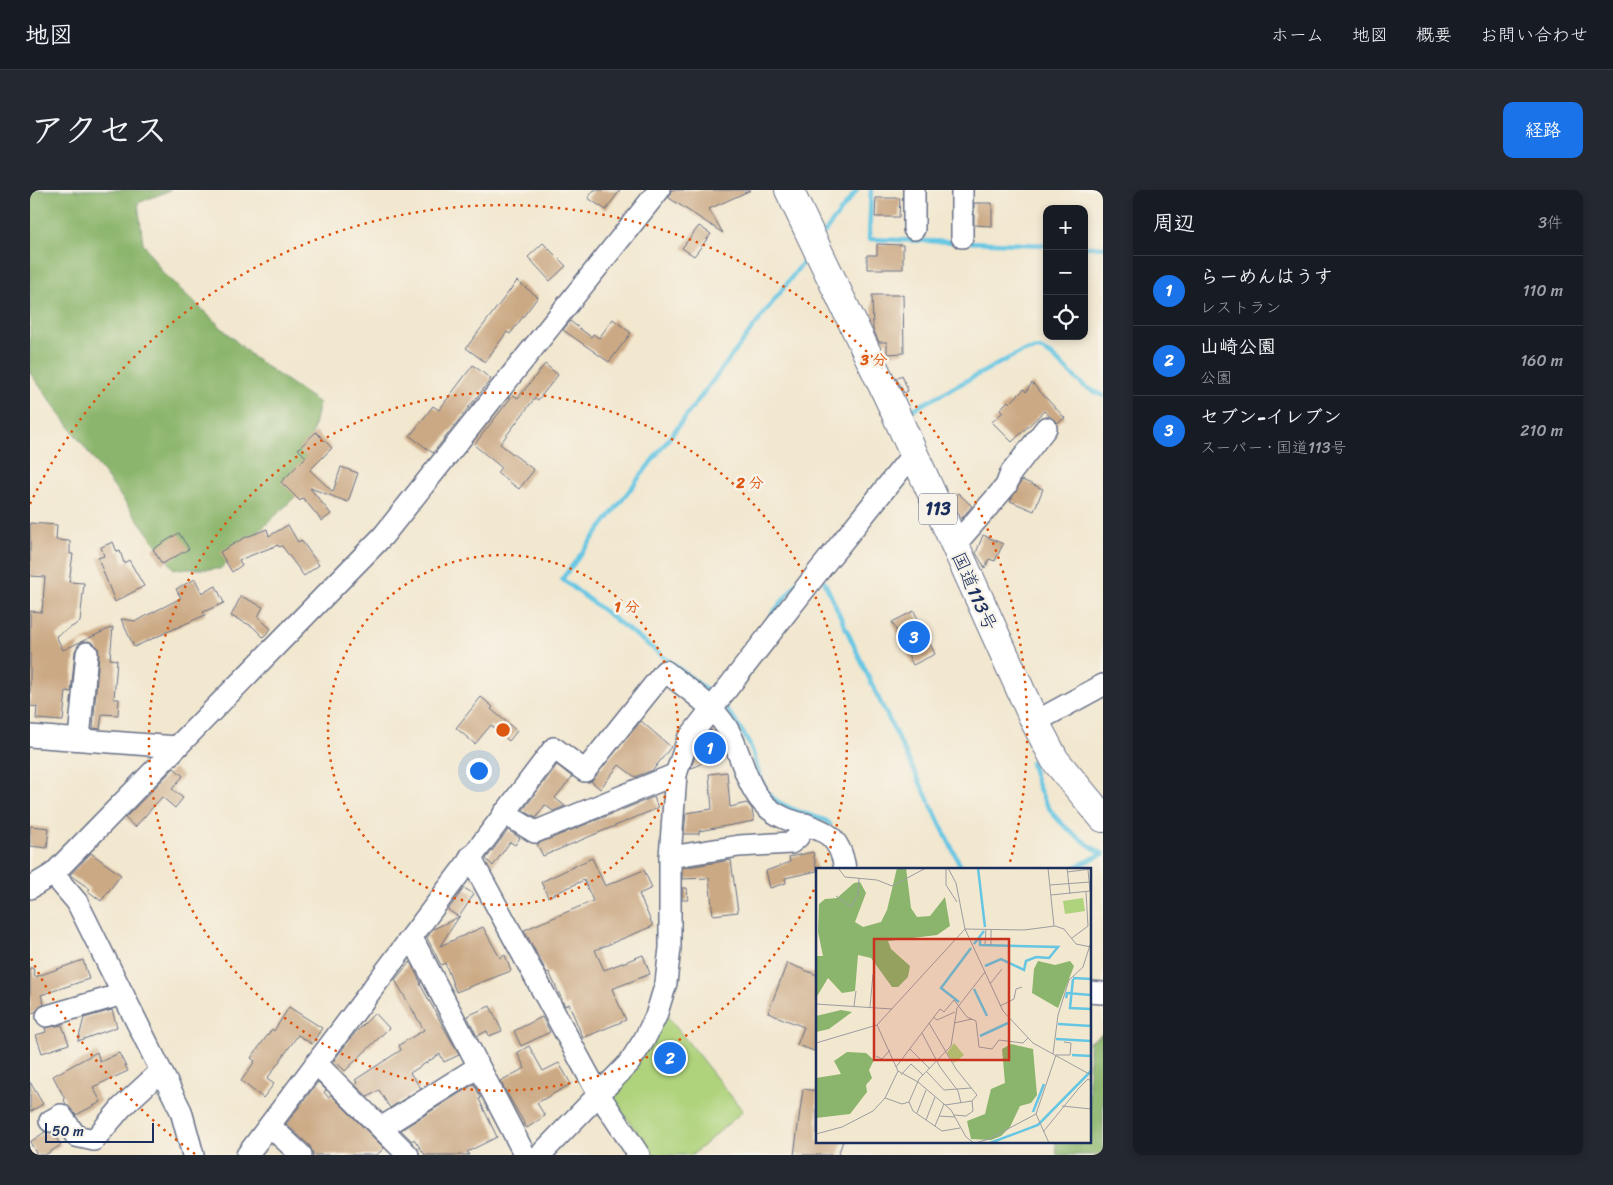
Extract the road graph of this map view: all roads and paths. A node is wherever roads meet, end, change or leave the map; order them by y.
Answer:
1 (659, 190) edge
2 (789, 190) edge
3 (914, 190) edge
4 (962, 190) edge
5 (914, 229) dead end
6 (962, 237) dead end
7 (1046, 428) dead end
8 (913, 454) junction
9 (954, 545) junction
10 (87, 653) dead end
11 (1103, 685) edge
12 (712, 709) junction
13 (1034, 722) junction
14 (30, 736) edge
15 (79, 739) junction
16 (177, 747) junction
17 (676, 774) junction
18 (504, 813) junction
19 (1103, 818) edge
20 (806, 824) junction
21 (470, 857) junction
22 (670, 857) junction
23 (845, 868) edge
24 (53, 874) junction
25 (30, 888) edge
26 (412, 938) junction
27 (1090, 992) edge
28 (1103, 993) edge
29 (123, 994) junction
30 (47, 1016) dead end
31 (317, 1064) junction
32 (478, 1067) junction
33 (161, 1071) junction
34 (598, 1093) junction
35 (50, 1121) dead end
36 (270, 1126) junction
37 (381, 1128) junction
38 (193, 1155) edge
39 (247, 1155) edge
40 (301, 1155) edge
41 (408, 1155) edge
42 (525, 1155) edge
43 (540, 1155) edge
44 (639, 1155) edge

1 - 16 street
2 - 8 highway, 国道113号 / 113
3 - 5 street
4 - 6 street
7 - 9 street
8 - 9 highway, 国道113号 / 113
8 - 12 street
9 - 13 highway, 国道113号 / 113
10 - 15 street
11 - 13 street
12 - 17 street
12 - 18 street
12 - 20 street
13 - 19 highway, 国道113号 / 113
14 - 15 street
15 - 16 street
16 - 24 street
17 - 18 street
17 - 22 street
18 - 21 street
20 - 22 street
20 - 23 street
21 - 26 street
21 - 34 street
22 - 34 street
24 - 25 street
24 - 29 street
26 - 31 street
26 - 32 street
27 - 28 street
29 - 30 street
29 - 33 street
31 - 36 street
31 - 37 street
32 - 37 street
32 - 42 street
33 - 35 street
33 - 38 street
34 - 43 street
34 - 44 street
36 - 39 street
36 - 40 street
37 - 41 street

